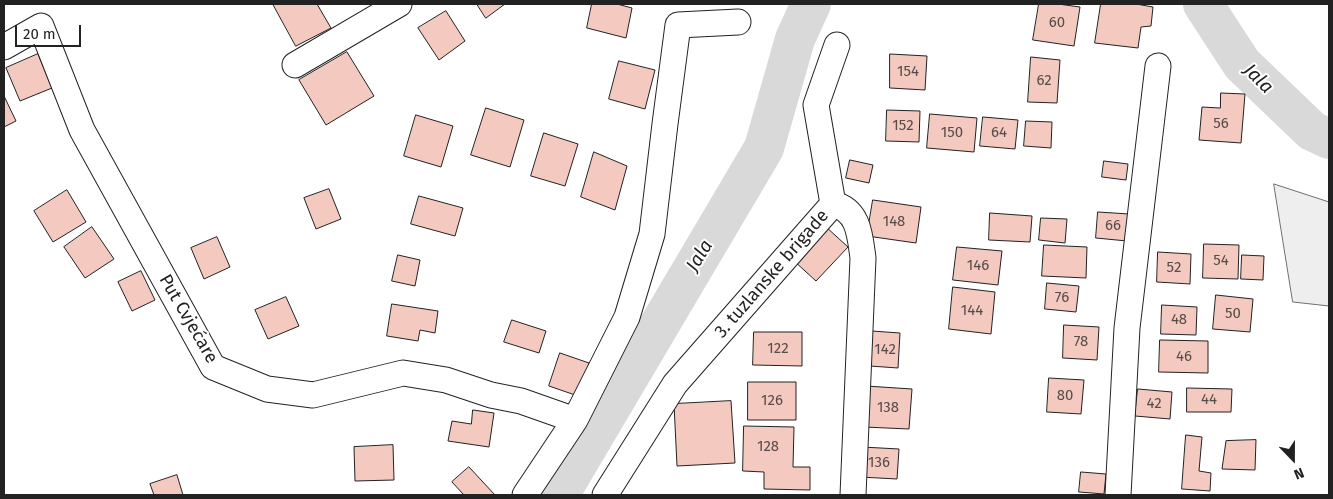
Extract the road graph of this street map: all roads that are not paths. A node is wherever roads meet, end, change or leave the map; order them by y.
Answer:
1 (399, 4) edge
2 (738, 22) dead end
3 (837, 45) dead end
4 (4, 47) edge
5 (295, 65) dead end
6 (1158, 66) dead end
7 (833, 204) junction
8 (576, 420) junction
9 (525, 495) edge
10 (605, 495) edge
11 (854, 495) edge
12 (1118, 495) edge

1 - 5 street
2 - 8 street
3 - 7 street
4 - 8 street, Put Cvjećare
6 - 12 street
7 - 10 street, 3. tuzlanske brigade
7 - 11 street, 3. tuzlanske brigade
8 - 9 street

